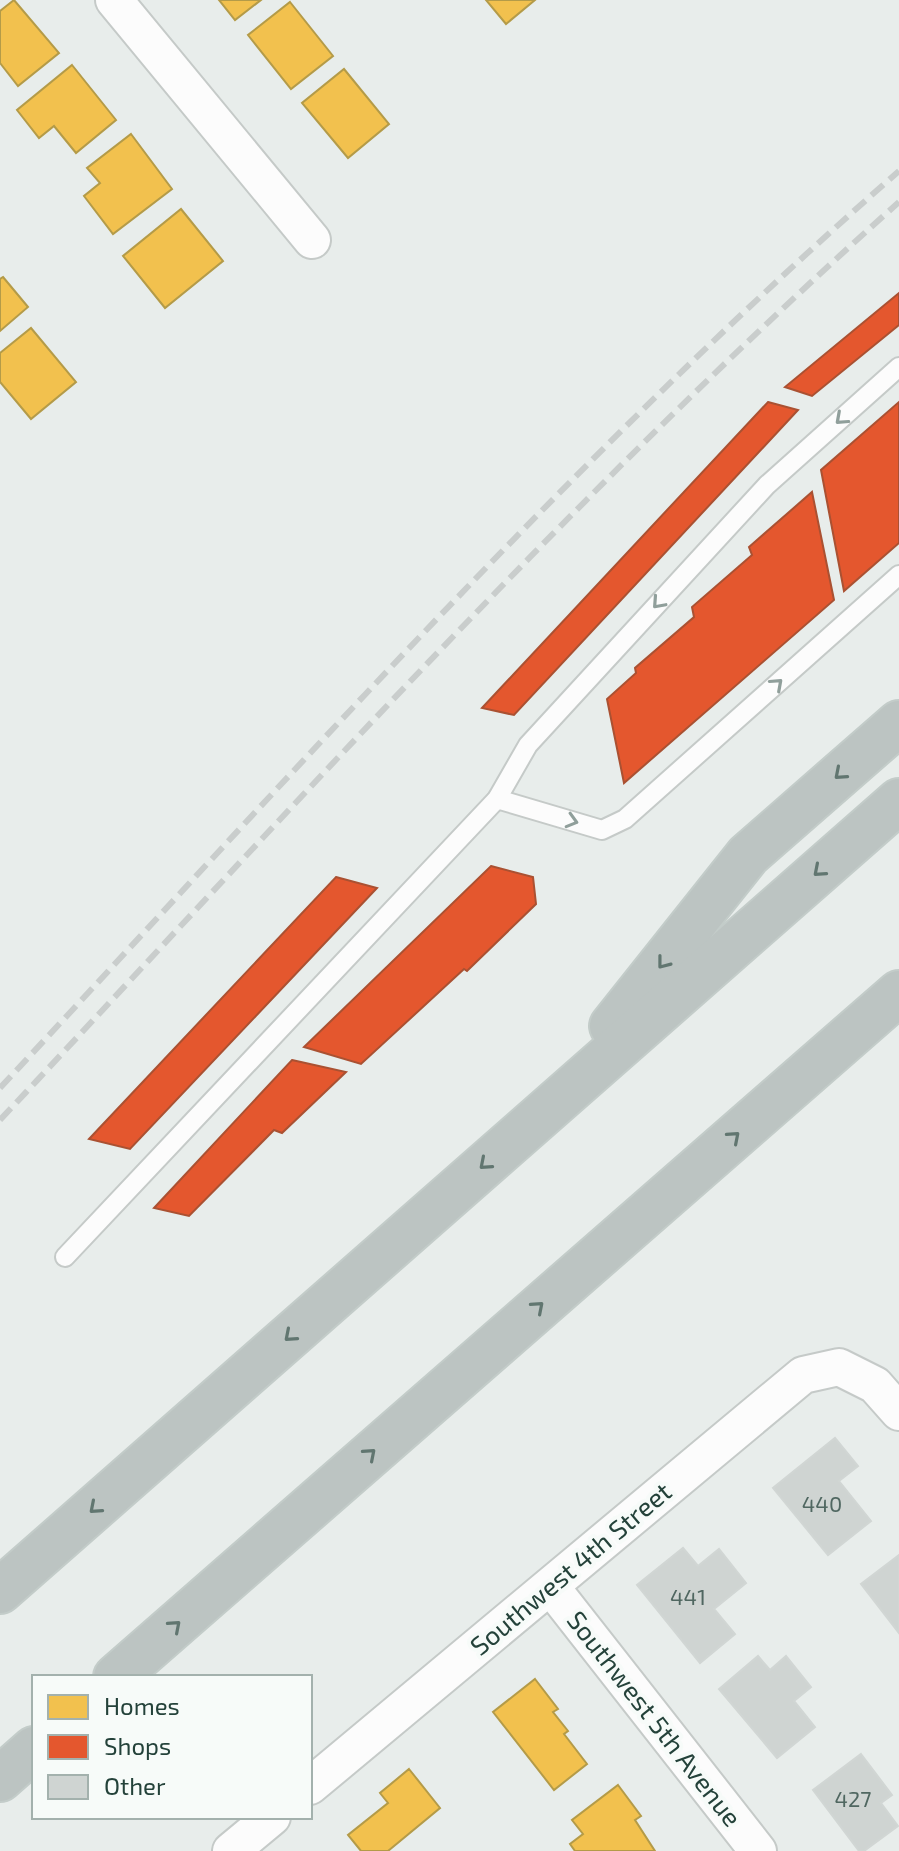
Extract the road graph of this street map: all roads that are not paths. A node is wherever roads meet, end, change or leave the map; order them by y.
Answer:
1 (114, 0) edge
2 (312, 240) dead end
3 (899, 367) edge
4 (899, 575) edge
5 (899, 723) edge
6 (497, 799) junction
7 (899, 801) edge
8 (899, 993) edge
9 (899, 1016) edge
10 (850, 1036) junction
11 (544, 1113) junction
12 (65, 1257) dead end
13 (899, 1412) edge
14 (551, 1587) junction
15 (0, 1591) edge
16 (118, 1675) edge
17 (32, 1751) edge
18 (0, 1779) edge
19 (312, 1784) edge
20 (758, 1851) edge

1 - 2 street
3 -> 6 lane
6 -> 4 lane
5 -> 11 highway
6 - 12 lane
7 -> 11 highway
8 - 10 highway
9 - 10 highway
16 -> 10 highway
11 -> 15 highway
13 - 14 street, Southwest 4th Street
14 - 19 street, Southwest 4th Street
14 - 20 street, Southwest 5th Avenue
17 - 18 highway

